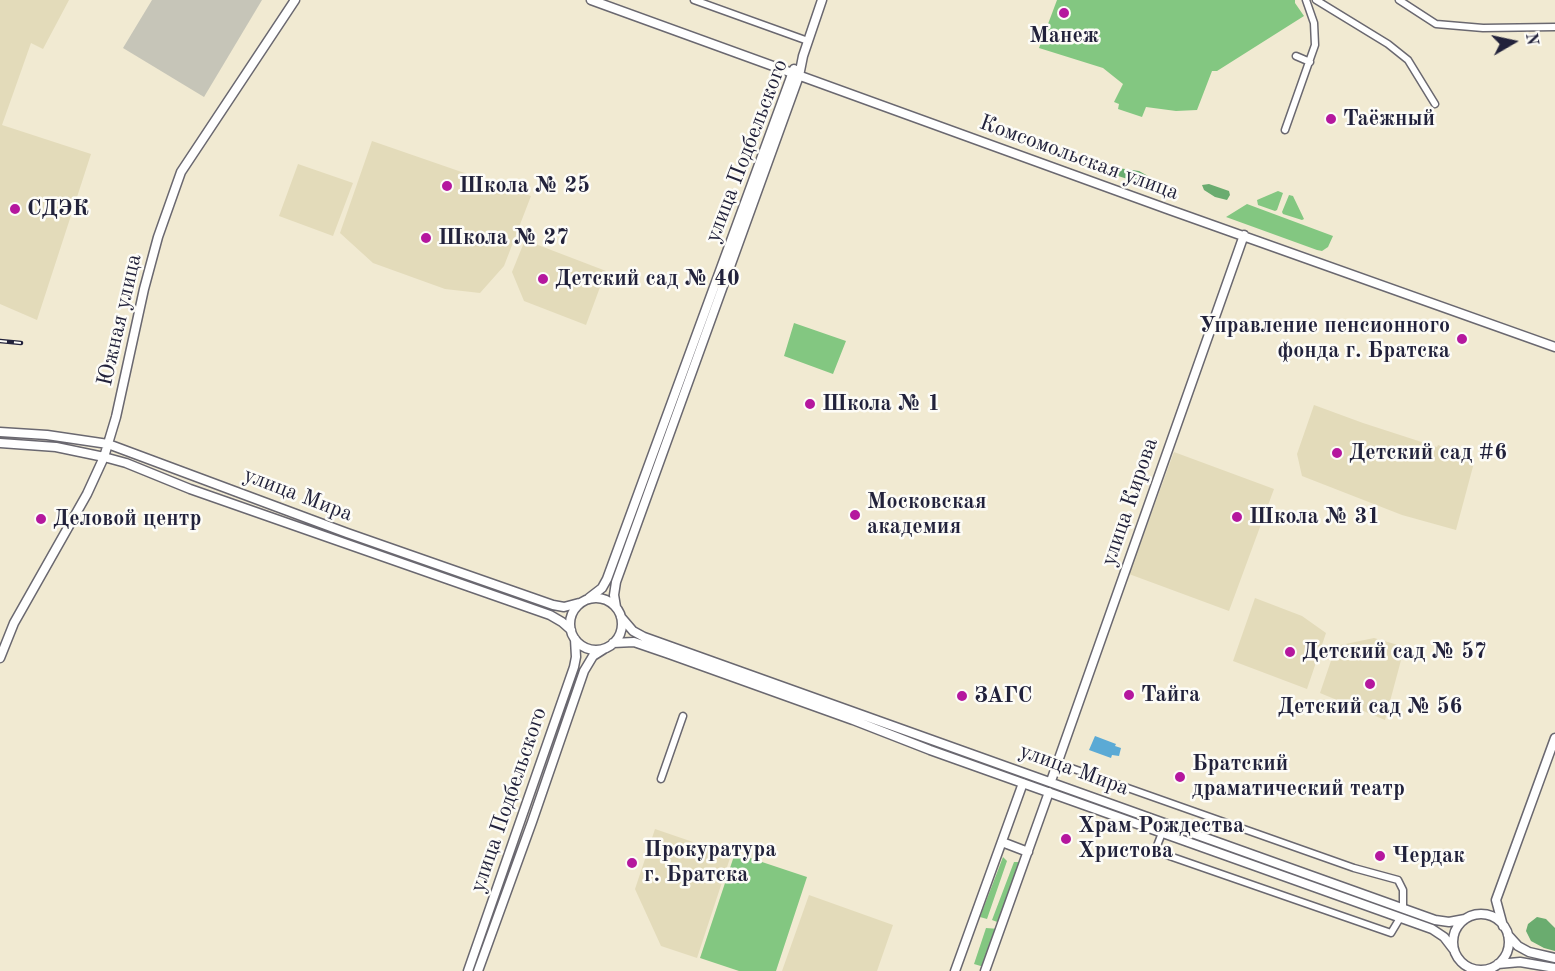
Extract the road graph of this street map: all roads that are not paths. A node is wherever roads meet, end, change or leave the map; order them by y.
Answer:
1 (295, 0) edge
2 (591, 0) edge
3 (694, 0) edge
4 (822, 0) edge
5 (1306, 0) edge
6 (1316, 0) edge
7 (1399, 0) edge
8 (1555, 27) edge
9 (808, 41) junction
10 (1296, 56) dead end
11 (1310, 62) junction
12 (796, 74) junction
13 (1435, 104) dead end
14 (1285, 130) dead end
15 (759, 174) junction
16 (1244, 235) junction
17 (1555, 347) edge
18 (0, 432) edge
19 (0, 443) edge
20 (108, 444) junction
21 (104, 457) junction
22 (590, 598) junction
23 (579, 603) junction
24 (616, 607) junction
25 (621, 617) junction
26 (571, 630) junction
27 (575, 639) junction
28 (613, 643) junction
29 (604, 649) junction
30 (670, 649) junction
31 (0, 658) edge
32 (683, 716) dead end
33 (1555, 738) edge
34 (934, 739) junction
35 (930, 750) junction
36 (1057, 763) junction
37 (661, 779) dead end
38 (1051, 781) junction
39 (1023, 783) junction
40 (1049, 792) junction
41 (1099, 799) junction
42 (1095, 809) junction
43 (1162, 833) junction
44 (1002, 842) junction
45 (1028, 852) junction
46 (1496, 900) junction
47 (1403, 908) junction
48 (1475, 915) junction
49 (1400, 918) junction
50 (1465, 919) junction
51 (1505, 930) junction
52 (486, 935) junction
53 (1456, 954) junction
54 (1555, 958) edge
55 (1498, 964) junction
56 (1555, 968) edge
57 (1486, 970) edge
58 (468, 971) edge
59 (478, 971) edge
60 (955, 971) edge
61 (985, 971) edge
62 (1463, 971) edge

1 - 20 main road, Южная улица
2 - 12 main road, Комсомольская улица
3 - 9 street
4 - 9 main road, улица Подбельского
5 - 11 street
6 - 13 street
7 - 8 street
9 - 12 main road, улица Подбельского
10 - 11 street
11 - 14 street
12 - 15 main road, улица Подбельского
12 - 16 main road, Комсомольская улица
15 - 22 main road, улица Подбельского
15 - 24 main road, улица Подбельского
16 - 17 main road, Комсомольская улица
16 - 36 main road, улица Кирова
18 - 20 main road, улица Мира
19 - 21 main road, улица Мира
20 - 21 main road, Южная улица
20 - 23 main road, улица Мира
21 - 26 main road, улица Мира
21 - 31 main road, Южная улица
22 - 23 main road
22 - 24 main road
23 - 26 main road
24 - 25 main road
25 - 28 main road
25 - 30 main road
26 - 27 main road
27 - 29 main road
27 - 52 main road, улица Подбельского
28 - 29 main road
28 - 30 main road
29 - 52 main road, улица Подбельского
30 - 34 main road, улица Мира
30 - 35 main road, улица Мира
32 - 37 street
33 - 46 main road
34 - 35 main road
34 - 38 main road, улица Мира
35 - 39 main road, улица Мира
36 - 38 main road, улица Кирова
36 - 47 street
38 - 41 main road, улица Мира
39 - 40 main road, улица Мира
39 - 44 main road
40 - 42 main road, улица Мира
40 - 45 main road
41 - 42 main road
41 - 47 main road, улица Мира
42 - 43 main road, улица Мира
43 - 49 main road, улица Мира
43 - 49 street
44 - 45 main road
44 - 60 main road
45 - 61 main road
46 - 48 main road
46 - 51 main road
47 - 50 main road, улица Мира
48 - 50 main road
48 - 51 main road
49 - 53 main road, улица Мира
50 - 53 main road
51 - 54 main road
51 - 55 main road
52 - 58 main road, улица Подбельского
52 - 59 main road, улица Подбельского
53 - 57 main road
53 - 62 main road
55 - 56 main road
55 - 57 main road

